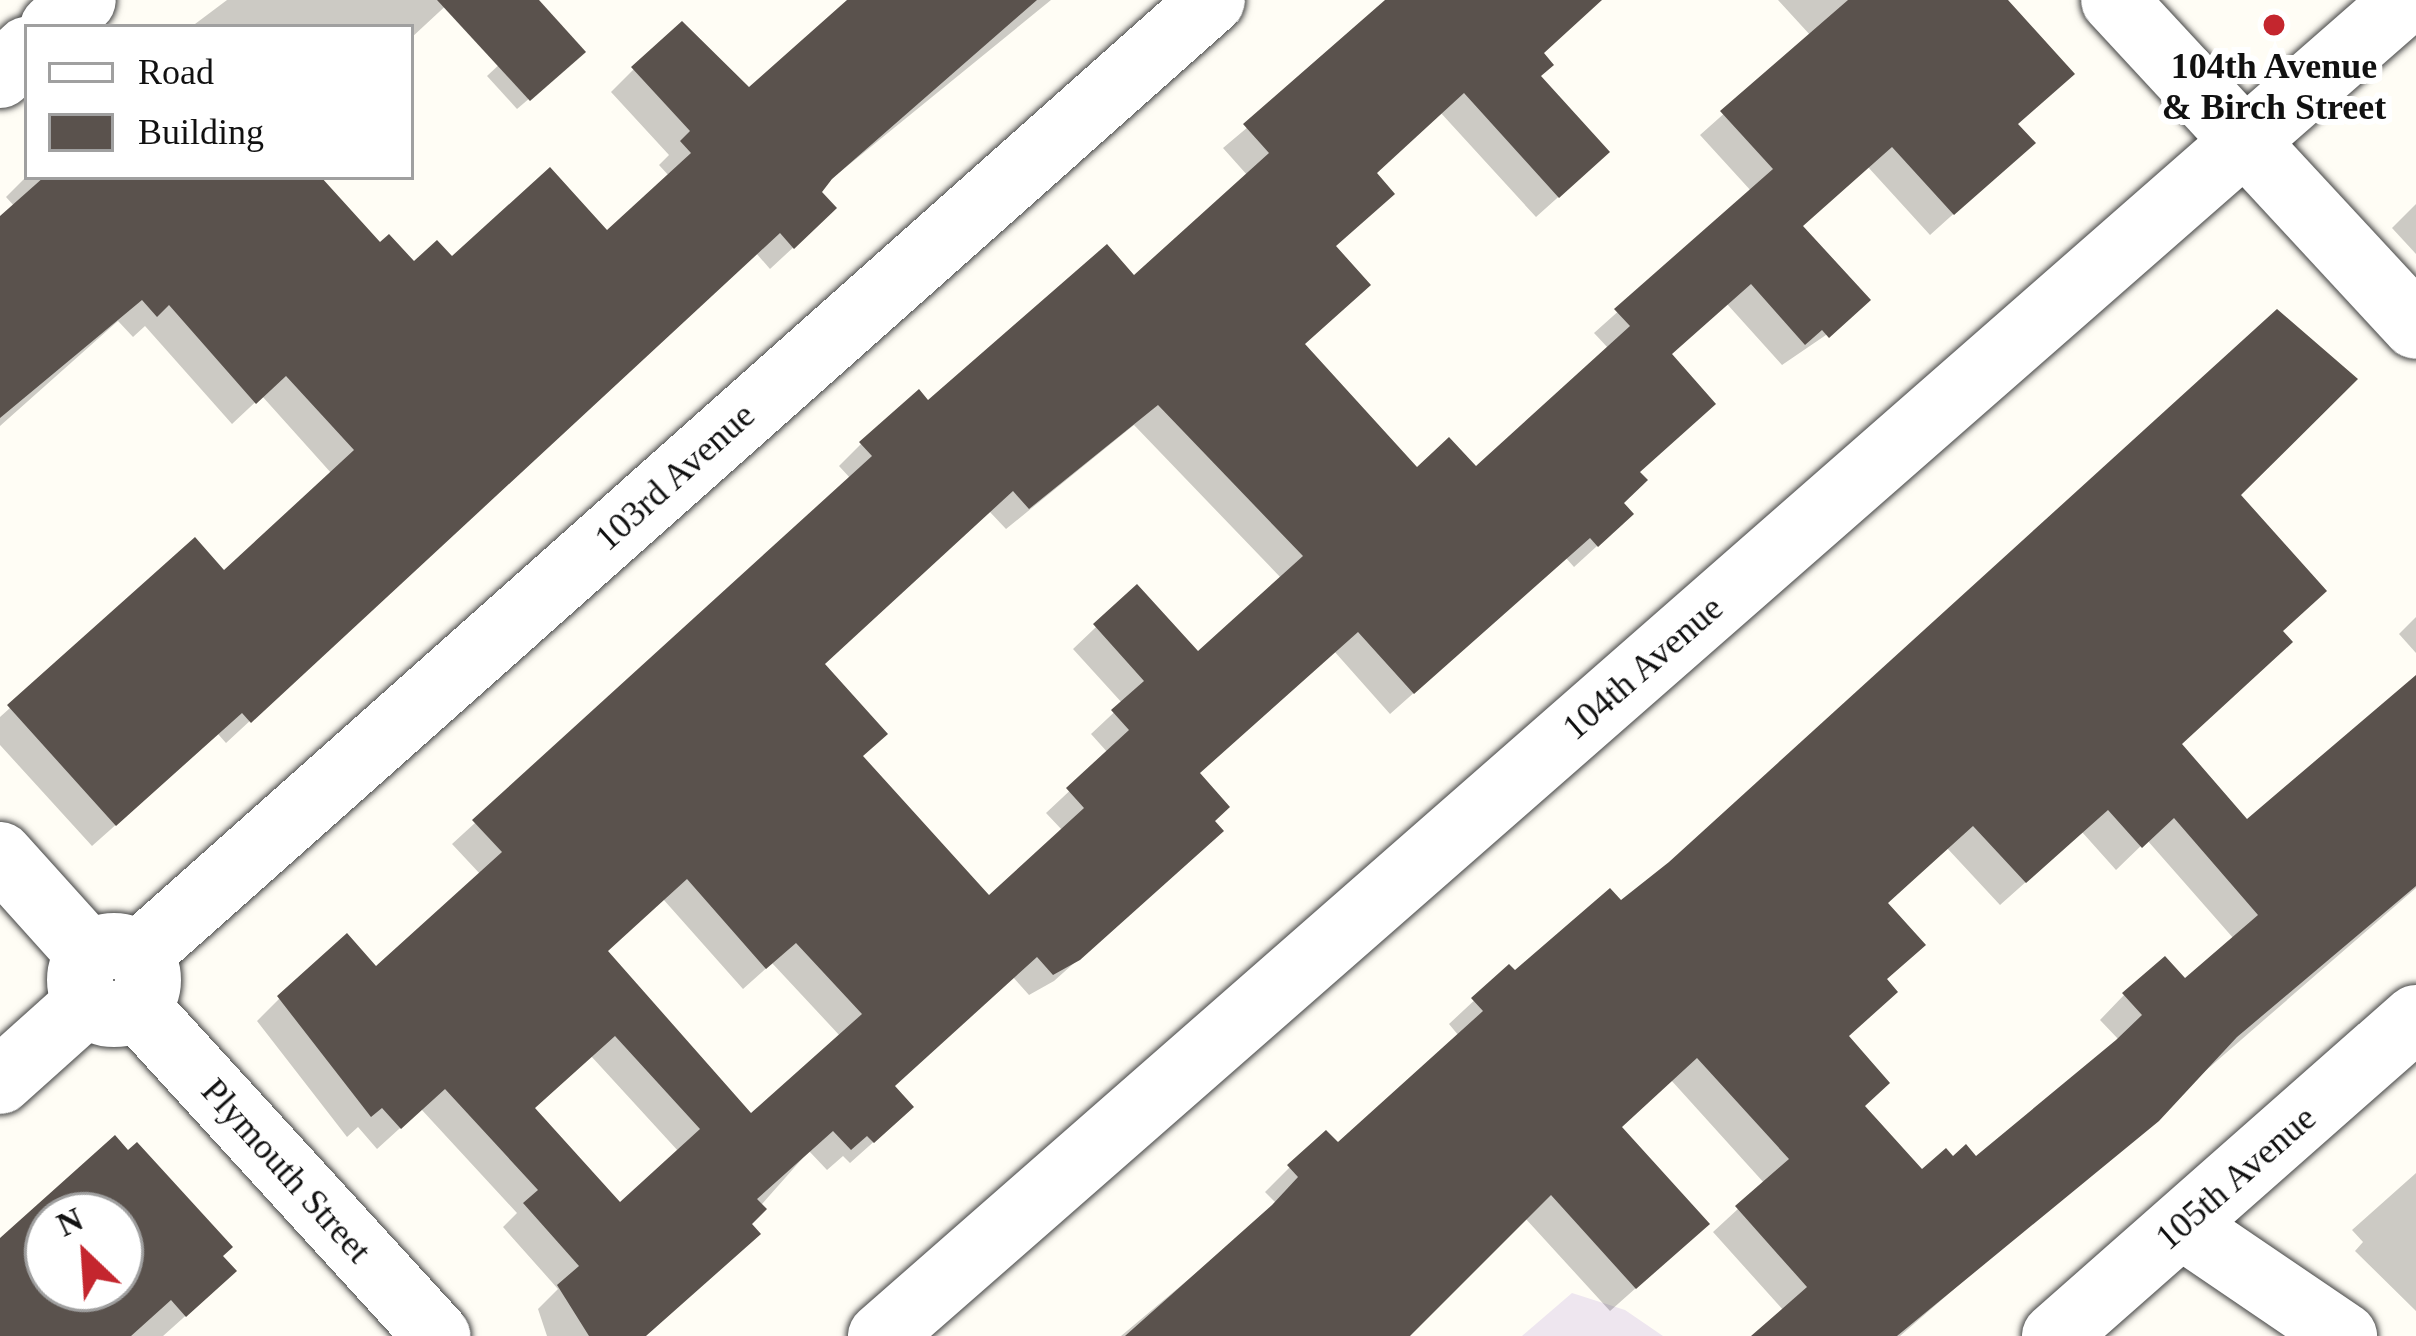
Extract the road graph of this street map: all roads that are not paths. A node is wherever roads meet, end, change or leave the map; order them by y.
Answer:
1 (83, 0) edge
2 (1212, 0) edge
3 (2114, 0) edge
4 (2406, 0) edge
5 (56, 24) edge
6 (24, 53) edge
7 (0, 75) edge
8 (2246, 141) junction
9 (2416, 326) edge
10 (0, 855) edge
11 (113, 979) junction
12 (2416, 1018) edge
13 (0, 1081) edge
14 (2182, 1226) junction
15 (437, 1336) edge
16 (880, 1336) edge
17 (2055, 1336) edge
18 (2344, 1336) edge

1 - 5 street
2 - 11 street, 103rd Avenue
3 - 8 street
4 - 8 street, 104th Avenue
6 - 7 street
8 - 9 street
8 - 16 street, 104th Avenue
10 - 11 street, Plymouth Street
11 - 13 street, 103rd Avenue
11 - 15 street, Plymouth Street
12 - 14 street, 105th Avenue
14 - 17 street, 105th Avenue
14 - 18 street

